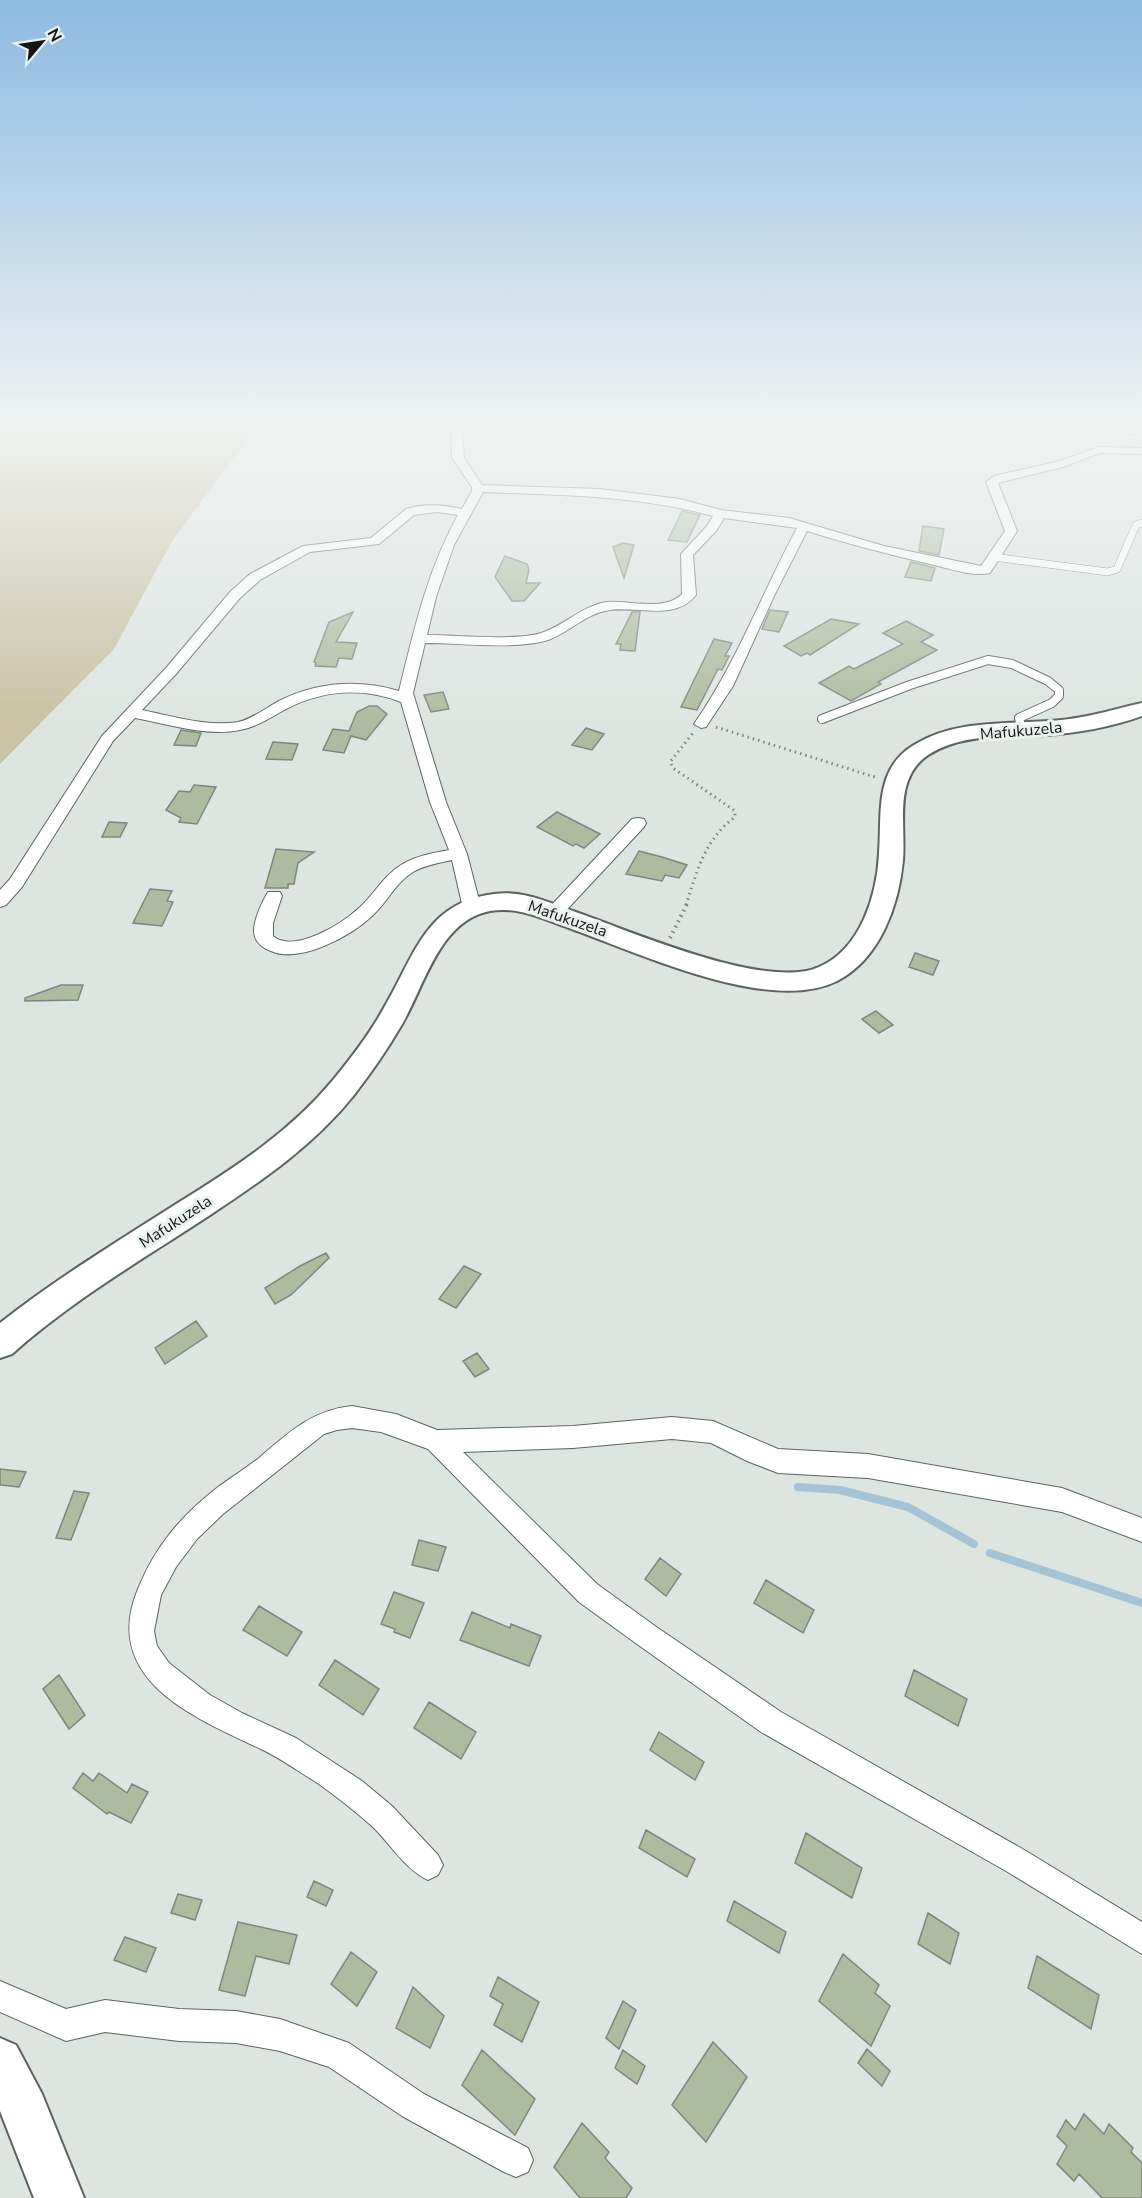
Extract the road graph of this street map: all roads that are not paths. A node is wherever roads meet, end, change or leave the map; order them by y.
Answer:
1 (397, 523) edge
2 (460, 523) edge
3 (715, 523) edge
4 (791, 523) edge
5 (1008, 523) edge
6 (1142, 523) edge
7 (804, 526) junction
8 (993, 557) junction
9 (418, 639) junction
10 (406, 699) junction
11 (1142, 709) edge
12 (133, 713) junction
13 (1114, 718) junction
14 (822, 719) dead end
15 (1142, 723) edge
16 (700, 724) road end
17 (1022, 730) junction
18 (638, 823) dead end
19 (459, 855) junction
20 (274, 896) dead end
21 (0, 901) edge
22 (472, 908) junction
23 (553, 914) junction
24 (0, 1343) edge
25 (436, 1441) junction
26 (1142, 1530) edge
27 (428, 1865) dead end
28 (1142, 1939) edge
29 (0, 1996) edge
30 (0, 2061) edge
31 (516, 2160) dead end
32 (59, 2198) edge

1 - 12 street
2 - 9 street
3 - 9 street
4 - 7 street
5 - 8 street
6 - 8 lane
7 - 8 street
7 - 16 street
9 - 10 street
10 - 12 street
10 - 19 street
11 - 13 main road, Mafukuzela
12 - 21 street
13 - 15 main road
13 - 17 main road, Mafukuzela
14 - 17 lane
17 - 23 main road, Mafukuzela
18 - 23 street
19 - 20 street
19 - 22 street
22 - 23 main road, Mafukuzela
22 - 24 main road, Mafukuzela
25 - 26 street
25 - 27 street
25 - 28 street
29 - 31 street
30 - 32 main road

